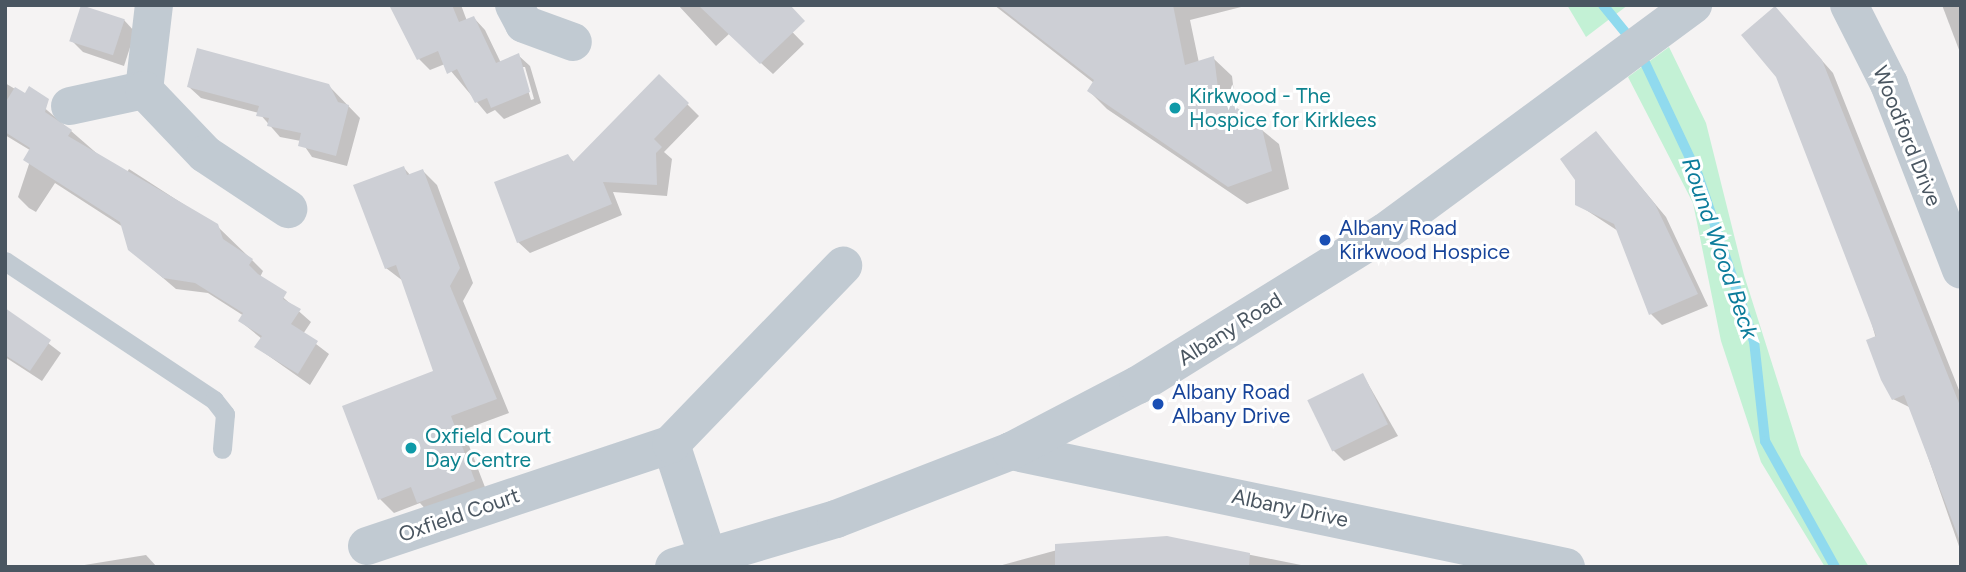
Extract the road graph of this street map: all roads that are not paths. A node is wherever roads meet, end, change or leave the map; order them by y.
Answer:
1 (154, 5) edge
2 (514, 5) edge
3 (1849, 5) edge
4 (1678, 16) edge
5 (573, 42) dead end
6 (144, 90) junction
7 (70, 106) dead end
8 (288, 209) dead end
9 (5, 261) edge
10 (843, 266) dead end
11 (1961, 270) edge
12 (671, 444) junction
13 (222, 449) dead end
14 (1011, 451) junction
15 (367, 546) dead end
16 (691, 562) edge
17 (1566, 567) edge

1 - 6 street
2 - 5 street
3 - 11 street, Woodford Drive
4 - 14 street, Albany Road
6 - 7 street
6 - 8 street
9 - 13 lane
10 - 12 street, Oxfield Court
12 - 15 street, Oxfield Court
12 - 16 street
14 - 16 street, Albany Road
14 - 17 street, Albany Drive

